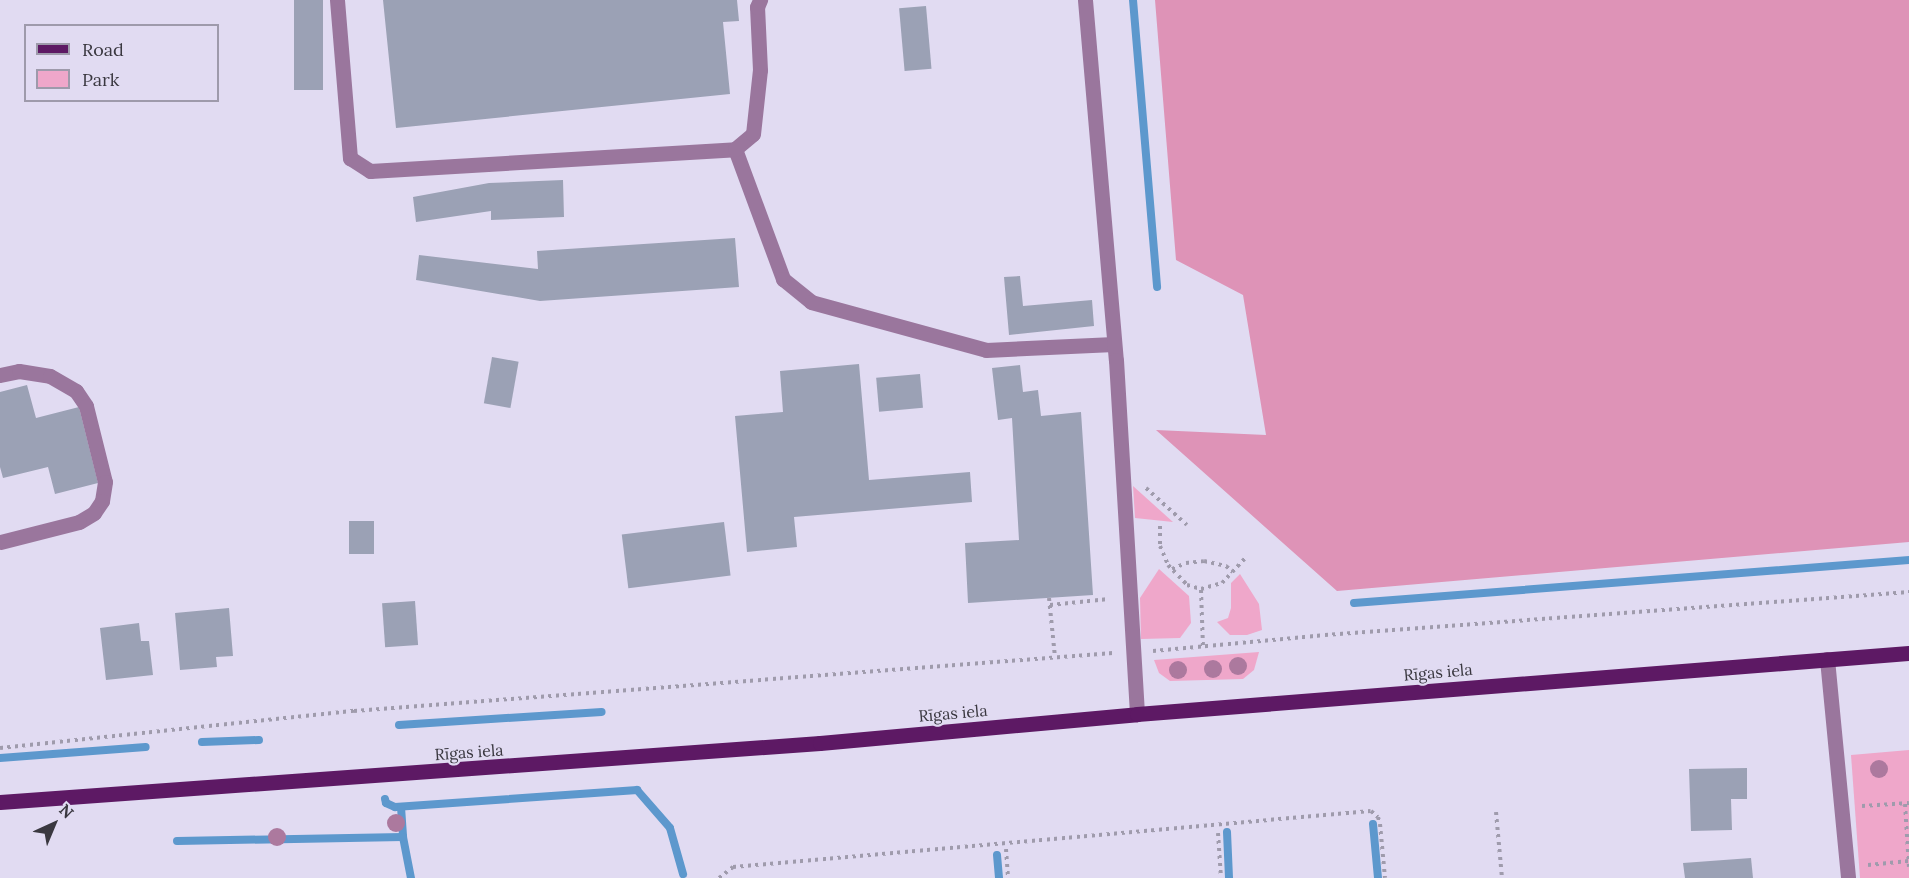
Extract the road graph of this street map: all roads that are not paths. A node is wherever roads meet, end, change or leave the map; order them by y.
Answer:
1 (337, 0) edge
2 (760, 0) edge
3 (1085, 0) edge
4 (735, 149) junction
5 (1114, 344) junction
6 (0, 375) edge
7 (0, 542) edge
8 (1909, 653) edge
9 (1827, 659) junction
10 (1137, 714) junction
11 (0, 802) edge
12 (1847, 873) edge

1 - 4 street
2 - 4 street
3 - 5 street
4 - 5 street
5 - 10 street
6 - 7 street
8 - 9 main road, Rīgas iela
9 - 10 main road, Rīgas iela
9 - 12 street
10 - 11 main road, Rīgas iela

